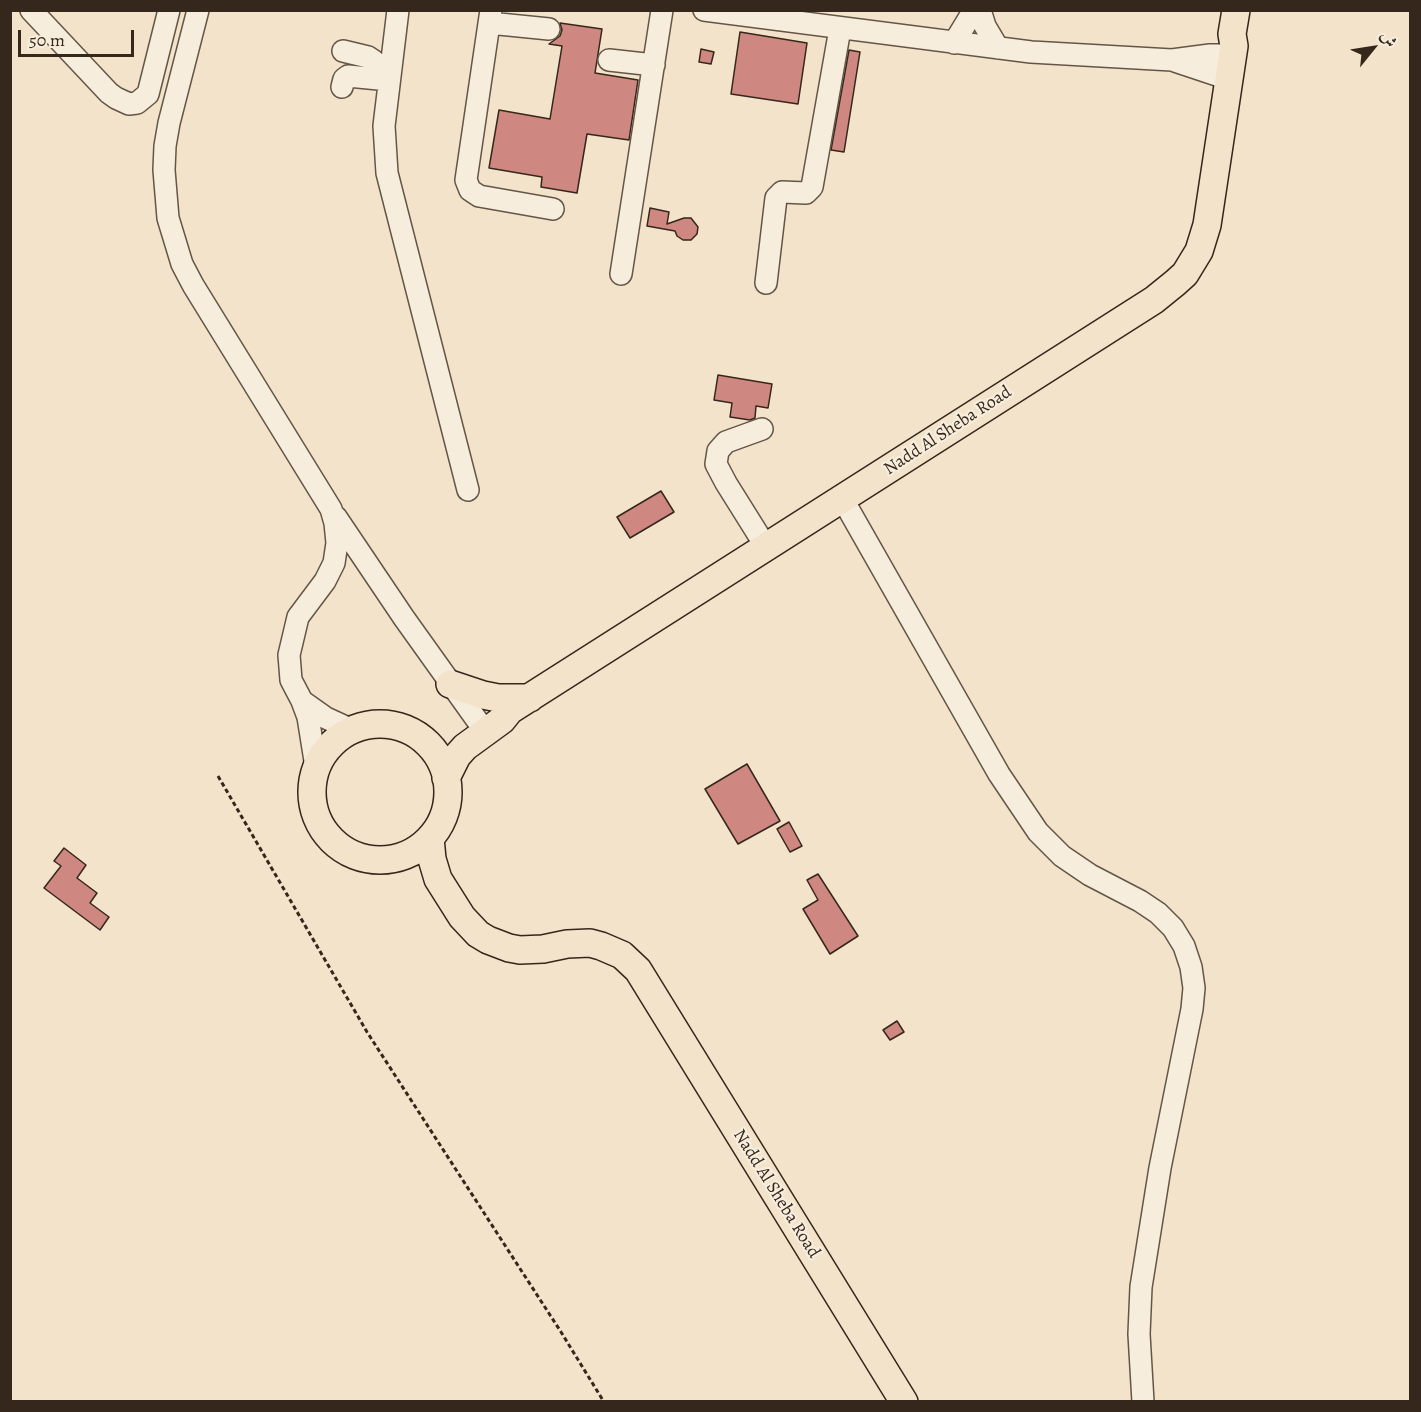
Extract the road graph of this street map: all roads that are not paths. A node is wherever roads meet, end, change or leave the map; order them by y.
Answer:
1 (32, 10) edge
2 (169, 10) edge
3 (198, 10) edge
4 (398, 10) edge
5 (662, 10) edge
6 (704, 10) edge
7 (974, 10) edge
8 (980, 10) edge
9 (1236, 10) edge
10 (1245, 10) edge
11 (762, 14) edge
12 (490, 17) edge
13 (838, 23) edge
14 (549, 29) dead end
15 (954, 43) junction
16 (998, 48) junction
17 (343, 51) dead end
18 (609, 60) dead end
19 (1232, 60) junction
20 (654, 65) junction
21 (382, 79) junction
22 (342, 87) dead end
23 (553, 209) dead end
24 (621, 274) dead end
25 (766, 283) dead end
26 (762, 429) dead end
27 (468, 490) dead end
28 (842, 498) junction
29 (331, 509) junction
30 (766, 548) junction
31 (450, 684) junction
32 (303, 700) junction
33 (520, 704) junction
34 (479, 723) junction
35 (352, 730) junction
36 (421, 739) junction
37 (316, 767) junction
38 (446, 778) junction
39 (430, 838) junction
40 (394, 858) junction
41 (647, 986) junction
42 (904, 1401) edge
43 (1143, 1401) edge

1 - 2 street
3 - 29 street
4 - 21 street
5 - 20 street
6 - 11 street
7 - 15 street
8 - 16 street
9 - 19 main road
10 - 19 main road
11 - 13 street
12 - 14 street
12 - 23 street
13 - 15 street
13 - 25 street
15 - 16 street
16 - 19 street
17 - 21 street
18 - 20 street
19 - 28 main road, Nadd Al Sheba Road
20 - 24 street
21 - 22 street
21 - 27 street
26 - 30 street
28 - 30 main road, Nadd Al Sheba Road
28 - 43 street
29 - 31 street
29 - 32 street
30 - 33 main road, Nadd Al Sheba Road
31 - 33 main road
31 - 34 street
32 - 35 street
32 - 37 street
33 - 34 main road, Nadd Al Sheba Road
33 - 38 main road, Nadd Al Sheba Road
34 - 36 main road, Nadd Al Sheba Road
35 - 36 main road
35 - 37 main road
36 - 38 main road
37 - 40 main road
38 - 39 main road
39 - 40 main road
39 - 41 main road, Nadd Al Sheba Road
40 - 41 main road, Nadd Al Sheba Road
41 - 42 main road, Nadd Al Sheba Road

